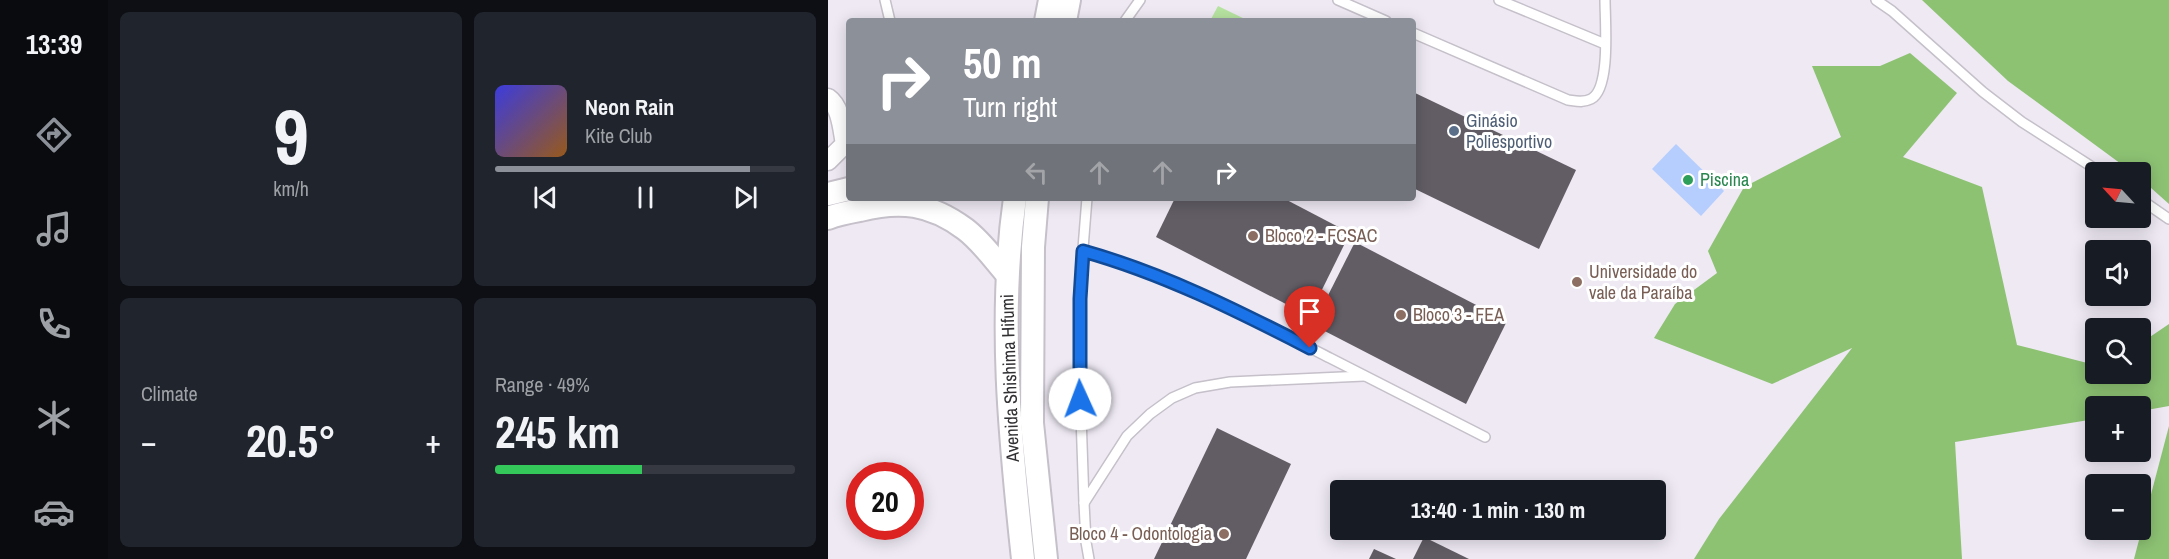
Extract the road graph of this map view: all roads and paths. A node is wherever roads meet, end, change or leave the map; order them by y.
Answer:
1 (885, 0) edge
2 (1050, 0) edge
3 (1069, 0) edge
4 (1140, 0) edge
5 (1338, 0) edge
6 (1499, 0) edge
7 (1605, 0) edge
8 (1876, 0) edge
9 (889, 18) edge
10 (1047, 18) edge
11 (1066, 18) edge
12 (1127, 18) edge
13 (1379, 18) edge
14 (1416, 34) edge
15 (1605, 44) junction
16 (828, 98) edge
17 (828, 161) edge
18 (2085, 162) edge
19 (846, 190) edge
20 (828, 194) edge
21 (1015, 201) edge
22 (1037, 201) edge
23 (1087, 201) edge
24 (2151, 207) edge
25 (828, 218) edge
26 (2169, 219) edge
27 (1083, 251) junction
28 (1006, 273) junction
29 (1364, 376) junction
30 (1485, 436) dead end
31 (1084, 503) junction
32 (1023, 559) edge
33 (1046, 559) edge
34 (1089, 559) edge

1 - 9 lane
2 - 10 street
3 - 11 street
4 - 12 lane
5 - 13 lane
6 - 15 lane
7 - 15 lane
8 - 18 lane
14 - 15 lane
16 - 17 street
19 - 20 street
21 - 28 street, Avenida Shishima Hifumi
22 - 33 street, Avenida Shishima Hifumi
23 - 27 lane
24 - 26 lane
25 - 28 street
27 - 29 lane
27 - 31 lane
28 - 32 street, Avenida Shishima Hifumi
29 - 30 lane
29 - 31 lane
31 - 34 lane

